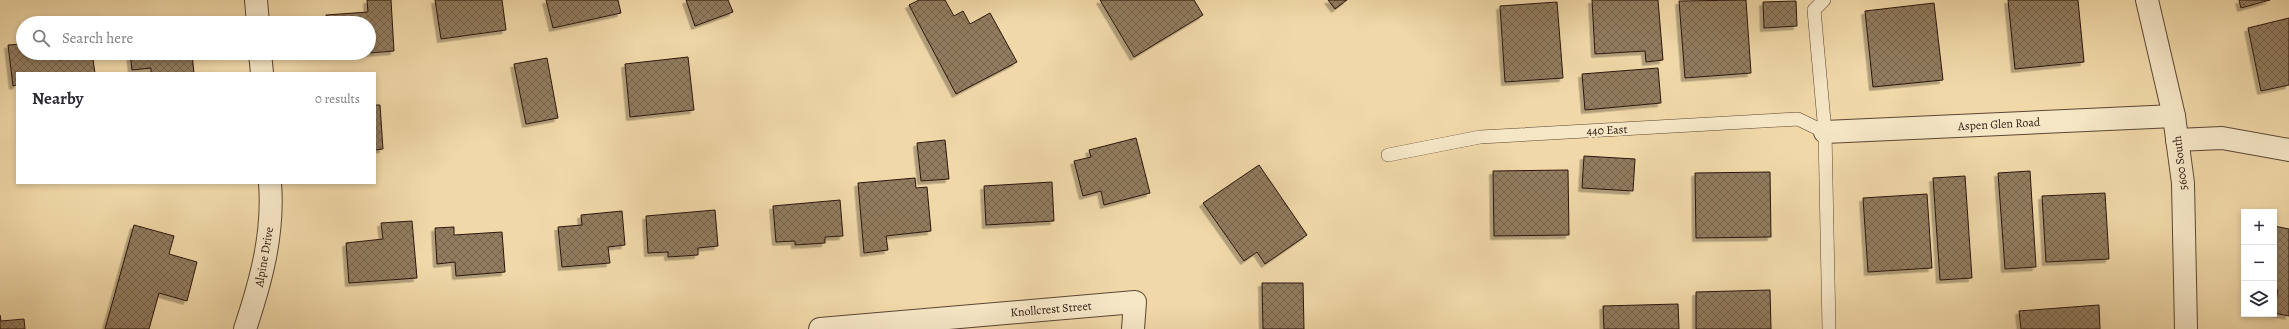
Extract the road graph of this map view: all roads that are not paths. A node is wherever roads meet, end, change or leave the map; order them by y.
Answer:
1 (256, 0) edge
2 (1824, 0) edge
3 (2148, 0) edge
4 (257, 16) edge
5 (261, 60) edge
6 (262, 72) edge
7 (2174, 116) junction
8 (1825, 132) junction
9 (2177, 140) junction
10 (2289, 150) edge
11 (1388, 155) dead end
12 (270, 184) edge
13 (245, 329) edge
14 (820, 329) edge
15 (1133, 329) edge
16 (1829, 329) edge
17 (2186, 329) edge

1 - 4 street
2 - 8 lane
3 - 7 street, 5600 South
5 - 6 street
7 - 8 street, Aspen Glen Road
7 - 9 street, 5600 South
8 - 11 lane, 440 East
8 - 16 lane
9 - 10 street
9 - 17 street, 5600 South
12 - 13 street, Alpine Drive
14 - 15 street, Knollcrest Street

